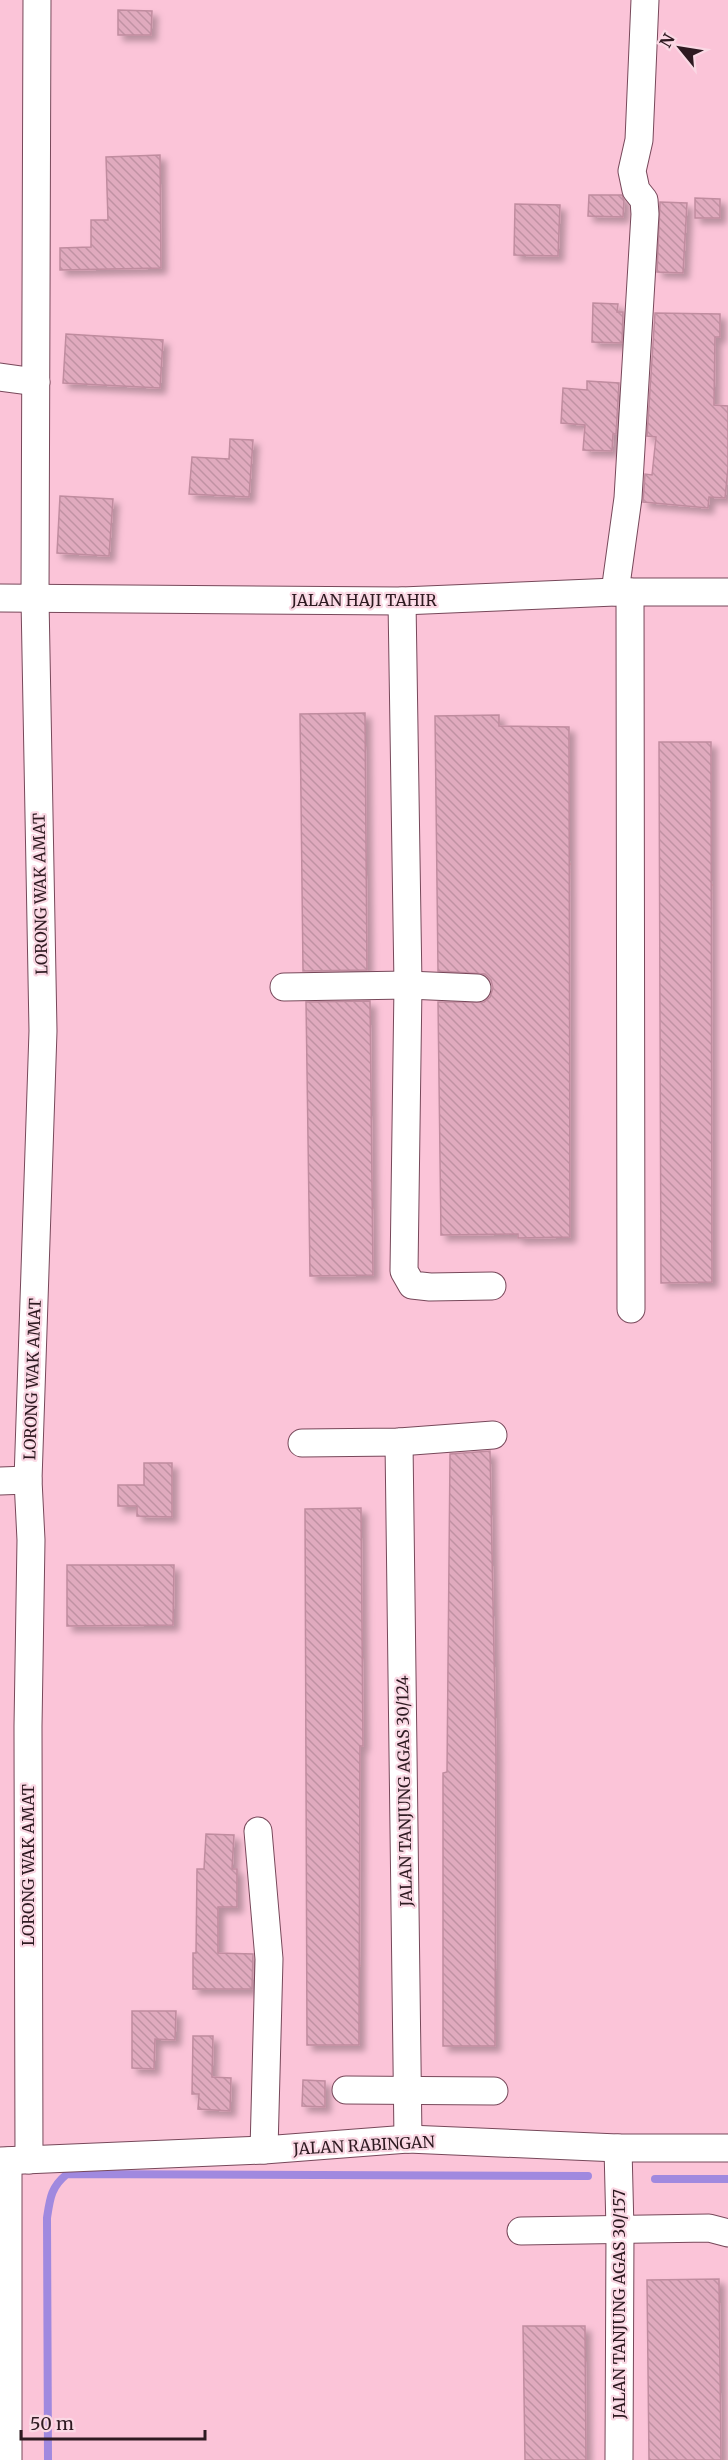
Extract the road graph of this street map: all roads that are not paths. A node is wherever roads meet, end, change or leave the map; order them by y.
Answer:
1 (37, 0) edge
2 (645, 0) edge
3 (0, 377) edge
4 (36, 382) junction
5 (623, 592) junction
6 (728, 592) edge
7 (0, 598) edge
8 (35, 599) junction
9 (402, 601) junction
10 (408, 985) junction
11 (284, 987) dead end
12 (477, 988) dead end
13 (492, 1286) dead end
14 (631, 1309) dead end
15 (493, 1435) dead end
16 (399, 1442) junction
17 (302, 1443) dead end
18 (28, 1480) junction
19 (0, 1481) edge
20 (258, 1831) dead end
21 (409, 2089) junction
22 (346, 2090) dead end
23 (494, 2091) dead end
24 (408, 2139) junction
25 (618, 2148) junction
26 (728, 2148) edge
27 (264, 2150) junction
28 (12, 2160) edge
29 (620, 2230) junction
30 (521, 2231) dead end
31 (728, 2233) edge
32 (8, 2460) edge
33 (619, 2460) edge

1 - 4 street, LORONG WAK AMAT
2 - 5 street
3 - 4 street
4 - 8 street, LORONG WAK AMAT
5 - 6 street, JALAN HAJI TAHIR
5 - 9 street, JALAN HAJI TAHIR
5 - 14 street
7 - 8 street, JALAN HAJI TAHIR
8 - 9 street, JALAN HAJI TAHIR
8 - 18 street, LORONG WAK AMAT
9 - 10 street
10 - 11 street
10 - 12 street
10 - 13 street
15 - 16 street
16 - 17 street
16 - 21 street, JALAN TANJUNG AGAS 30/124
18 - 19 street
18 - 28 street, LORONG WAK AMAT
20 - 27 street
21 - 22 street
21 - 23 street
21 - 24 street, JALAN TANJUNG AGAS 30/124
24 - 25 street, JALAN RABINGAN
24 - 27 street, JALAN RABINGAN
25 - 26 street, JALAN RABINGAN
25 - 29 street, JALAN TANJUNG AGAS 30/157
27 - 28 street, JALAN RABINGAN
28 - 32 street, LORONG WAK AMAT
29 - 30 street
29 - 31 street
29 - 33 street, JALAN TANJUNG AGAS 30/157

